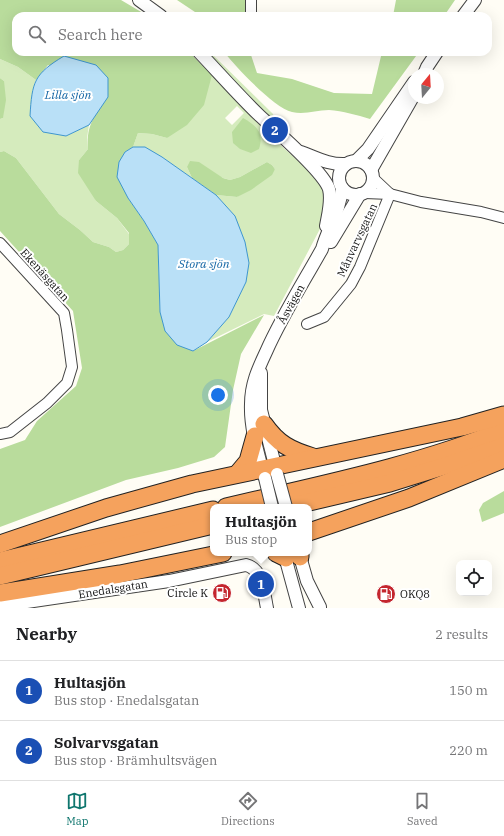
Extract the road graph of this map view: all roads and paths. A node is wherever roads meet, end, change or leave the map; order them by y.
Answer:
1 (139, 0) edge
2 (251, 0) edge
3 (475, 0) edge
4 (156, 12) edge
5 (251, 12) edge
6 (466, 12) edge
7 (202, 56) edge
8 (434, 56) edge
9 (427, 68) edge
10 (408, 91) edge
11 (409, 104) edge
12 (286, 140) junction
13 (301, 152) junction
14 (351, 162) junction
15 (372, 174) junction
16 (341, 184) junction
17 (362, 194) junction
18 (390, 194) junction
19 (504, 218) edge
20 (0, 243) edge
21 (320, 254) junction
22 (307, 324) dead end
23 (504, 415) edge
24 (259, 430) junction
25 (504, 430) edge
26 (0, 434) edge
27 (504, 446) edge
28 (313, 457) junction
29 (504, 459) edge
30 (270, 471) junction
31 (238, 473) junction
32 (238, 504) edge
33 (272, 504) edge
34 (286, 504) edge
35 (300, 504) edge
36 (210, 511) edge
37 (210, 526) edge
38 (312, 531) edge
39 (0, 544) edge
40 (210, 556) edge
41 (291, 556) edge
42 (292, 556) edge
43 (0, 561) edge
44 (0, 576) edge
45 (0, 593) edge
46 (0, 606) edge
47 (267, 608) edge
48 (299, 608) edge
49 (316, 608) edge

1 - 4 street
2 - 5 street
3 - 6 street
7 - 12 street
8 - 9 street
10 - 14 street
11 - 15 street
12 - 13 street
12 - 21 street
13 - 14 street
13 - 16 street
14 - 15 street
14 - 16 street
15 - 17 street
15 - 18 street
16 - 17 street
16 - 21 street, Åsvägen
17 - 18 street
17 - 21 street, Åsvägen
18 - 19 street
18 - 22 street, Månvarvsgatan
20 - 26 street, Ekenäsgatan
21 - 24 street, Åsvägen
23 - 28 highway
24 - 28 highway
24 - 30 street, Åsvägen
24 - 31 highway
25 - 32 highway
27 - 35 highway
28 - 30 highway
29 - 38 highway
30 - 31 highway
30 - 33 street, bridge
30 - 34 street, bridge
31 - 39 highway
36 - 43 highway
37 - 44 highway
40 - 45 highway
41 - 48 street
42 - 49 street
46 - 47 street, Enedalsgatan

